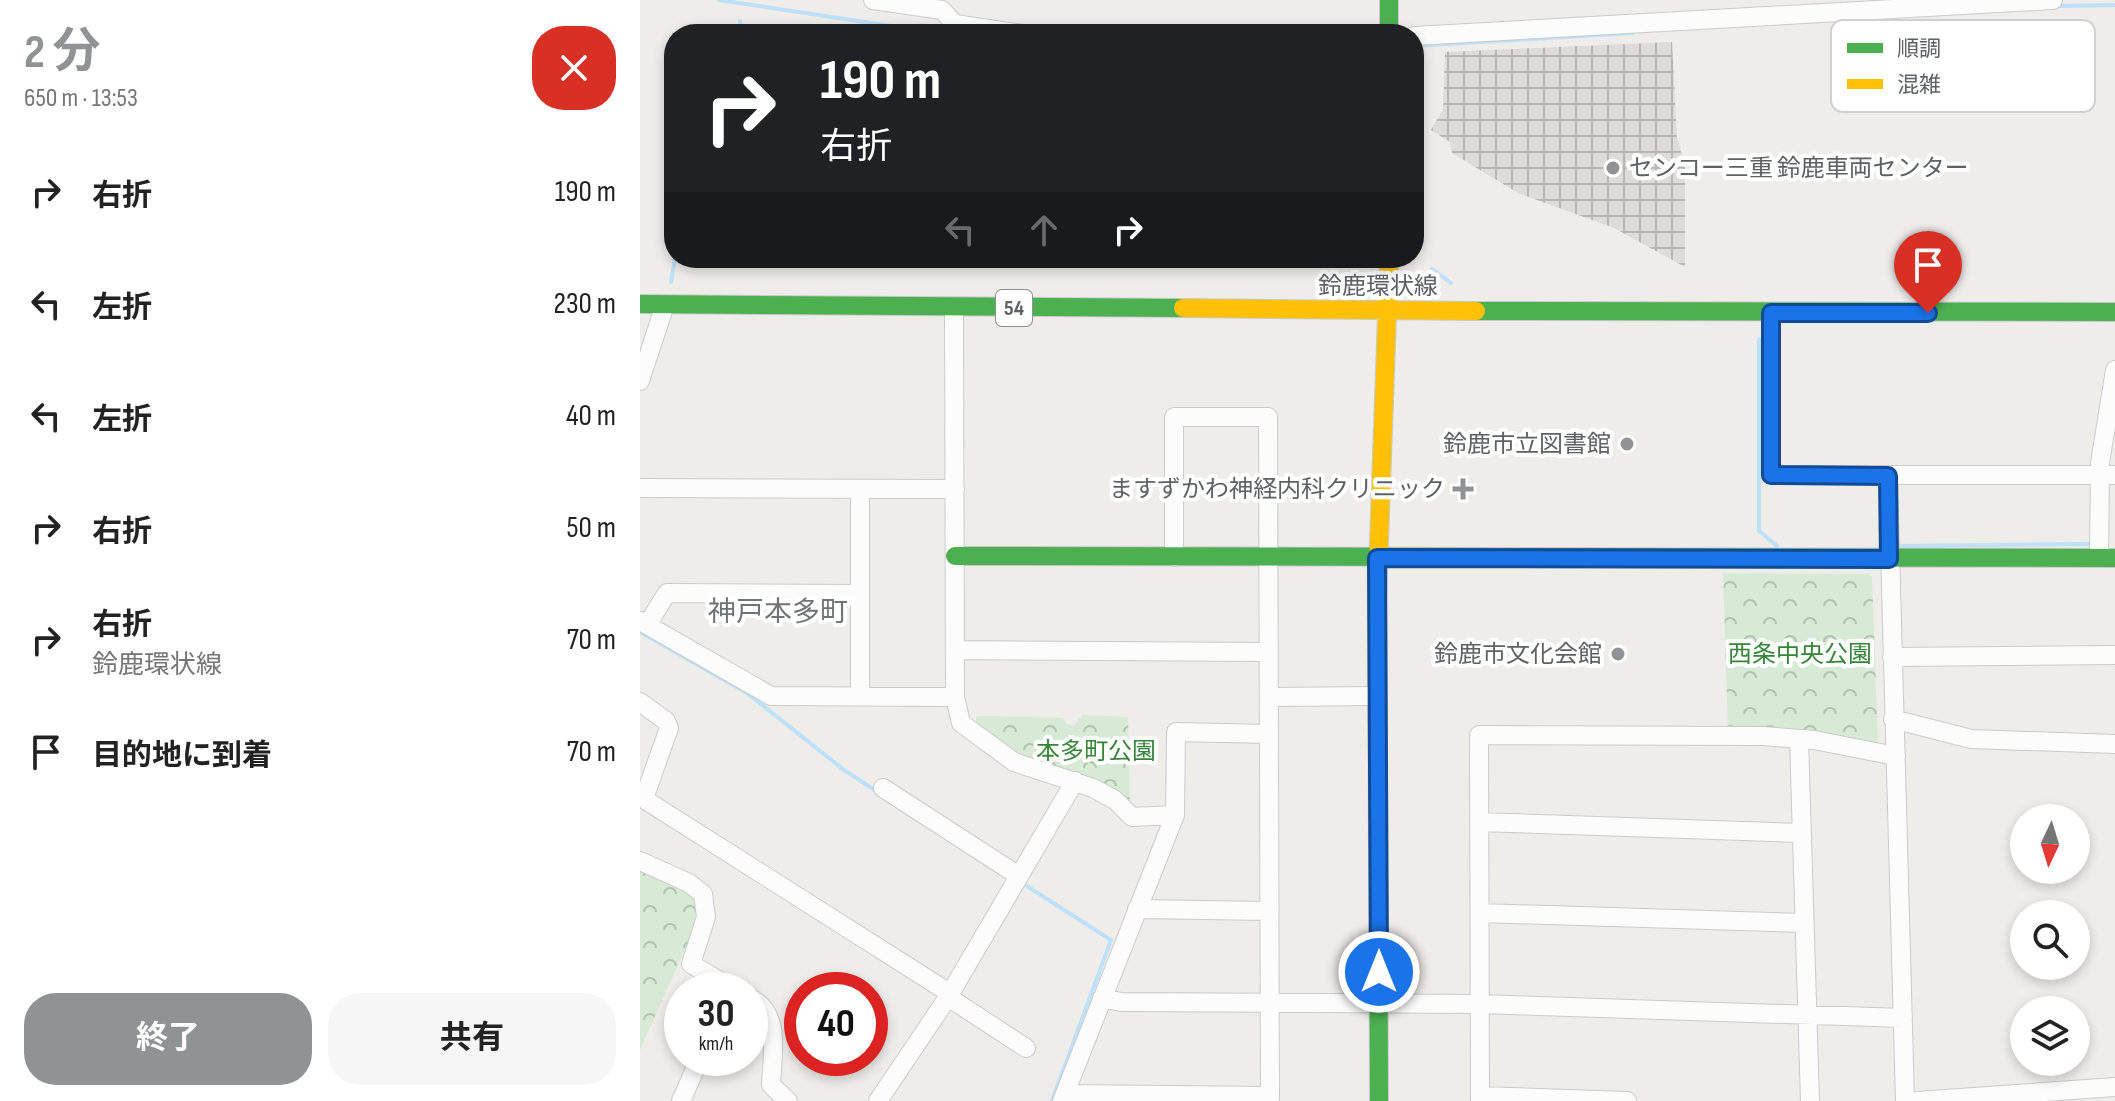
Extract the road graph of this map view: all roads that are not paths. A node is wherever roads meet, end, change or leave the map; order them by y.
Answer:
1 (873, 0) edge
2 (1389, 0) edge
3 (2053, 0) edge
4 (955, 24) edge
5 (1389, 24) edge
6 (1424, 35) edge
7 (1389, 268) edge
8 (640, 304) edge
9 (665, 305) junction
10 (954, 308) junction
11 (1389, 310) junction
12 (2115, 312) edge
13 (1771, 313) junction
14 (2115, 370) edge
15 (640, 381) edge
16 (2107, 475) edge
17 (1888, 476) junction
18 (640, 488) edge
19 (860, 489) junction
20 (955, 489) junction
21 (955, 556) junction
22 (1174, 557) junction
23 (1889, 557) junction
24 (2105, 557) edge
25 (1268, 558) junction
26 (1377, 558) junction
27 (860, 594) junction
28 (643, 623) edge
29 (955, 650) junction
30 (1268, 652) junction
31 (2115, 655) edge
32 (1892, 657) junction
33 (860, 695) junction
34 (1377, 696) junction
35 (955, 697) junction
36 (1269, 697) junction
37 (640, 702) edge
38 (1893, 719) junction
39 (1269, 734) junction
40 (1799, 739) junction
41 (2115, 744) edge
42 (1896, 756) junction
43 (640, 772) edge
44 (1075, 781) junction
45 (883, 788) dead end
46 (645, 798) edge
47 (1175, 815) junction
48 (1479, 822) junction
49 (1801, 833) junction
50 (640, 861) edge
51 (1017, 880) junction
52 (1137, 909) junction
53 (1269, 911) junction
54 (1480, 913) junction
55 (1803, 923) junction
56 (704, 972) edge
57 (948, 994) junction
58 (1102, 998) junction
59 (1270, 1002) junction
60 (1379, 1003) junction
61 (1480, 1004) junction
62 (768, 1010) edge
63 (1806, 1014) junction
64 (1903, 1018) junction
65 (1026, 1048) dead end
66 (692, 1076) edge
67 (2115, 1087) edge
68 (1064, 1097) edge
69 (2022, 1098) edge
70 (1270, 1099) edge
71 (1480, 1099) edge
72 (681, 1101) edge
73 (788, 1101) edge
74 (878, 1101) edge
75 (1379, 1101) edge
76 (1627, 1101) edge
77 (1810, 1101) edge
78 (1905, 1101) edge
79 (1917, 1101) edge

1 - 4 street
2 - 5 street
3 - 6 street
7 - 11 street
8 - 9 street, 鈴鹿環状線 / 54
9 - 10 street, 鈴鹿環状線 / 54
9 - 15 street
10 - 11 street, 鈴鹿環状線 / 54
10 - 20 street
11 - 13 street, 鈴鹿環状線 / 54
11 - 26 street
12 - 13 street, 鈴鹿環状線 / 54
13 - 17 street
14 - 16 street
16 - 17 street
16 - 24 street
17 - 23 street
18 - 19 street
19 - 20 street
19 - 27 street
20 - 21 street
21 - 22 street
21 - 29 street
22 - 25 street
22 - 25 street
23 - 24 street
23 - 26 street
23 - 32 street
25 - 26 street
25 - 30 street
26 - 34 street
27 - 28 street
27 - 33 street
28 - 33 street
29 - 30 street
29 - 35 street
30 - 36 street
31 - 32 street
32 - 38 street
33 - 35 street
34 - 36 street
34 - 60 street
35 - 44 street
36 - 39 street
37 - 46 street
38 - 41 street
38 - 42 street
39 - 47 street
39 - 53 street
40 - 42 street
40 - 48 street
40 - 49 street
42 - 64 street
43 - 46 street
44 - 47 street
44 - 51 street
45 - 51 street
46 - 57 street
47 - 52 street
48 - 49 street
48 - 54 street
49 - 55 street
50 - 56 street
51 - 57 street
52 - 53 street
52 - 58 street
53 - 59 street
54 - 55 street
54 - 61 street
55 - 63 street
57 - 65 street
57 - 74 street
58 - 59 street
58 - 68 street
59 - 60 street
59 - 70 street
60 - 61 street
60 - 75 street
61 - 63 street
61 - 71 street
62 - 73 street
63 - 64 street
63 - 77 street
64 - 78 street
66 - 72 street
67 - 69 street
68 - 70 street
69 - 79 street
71 - 76 street

